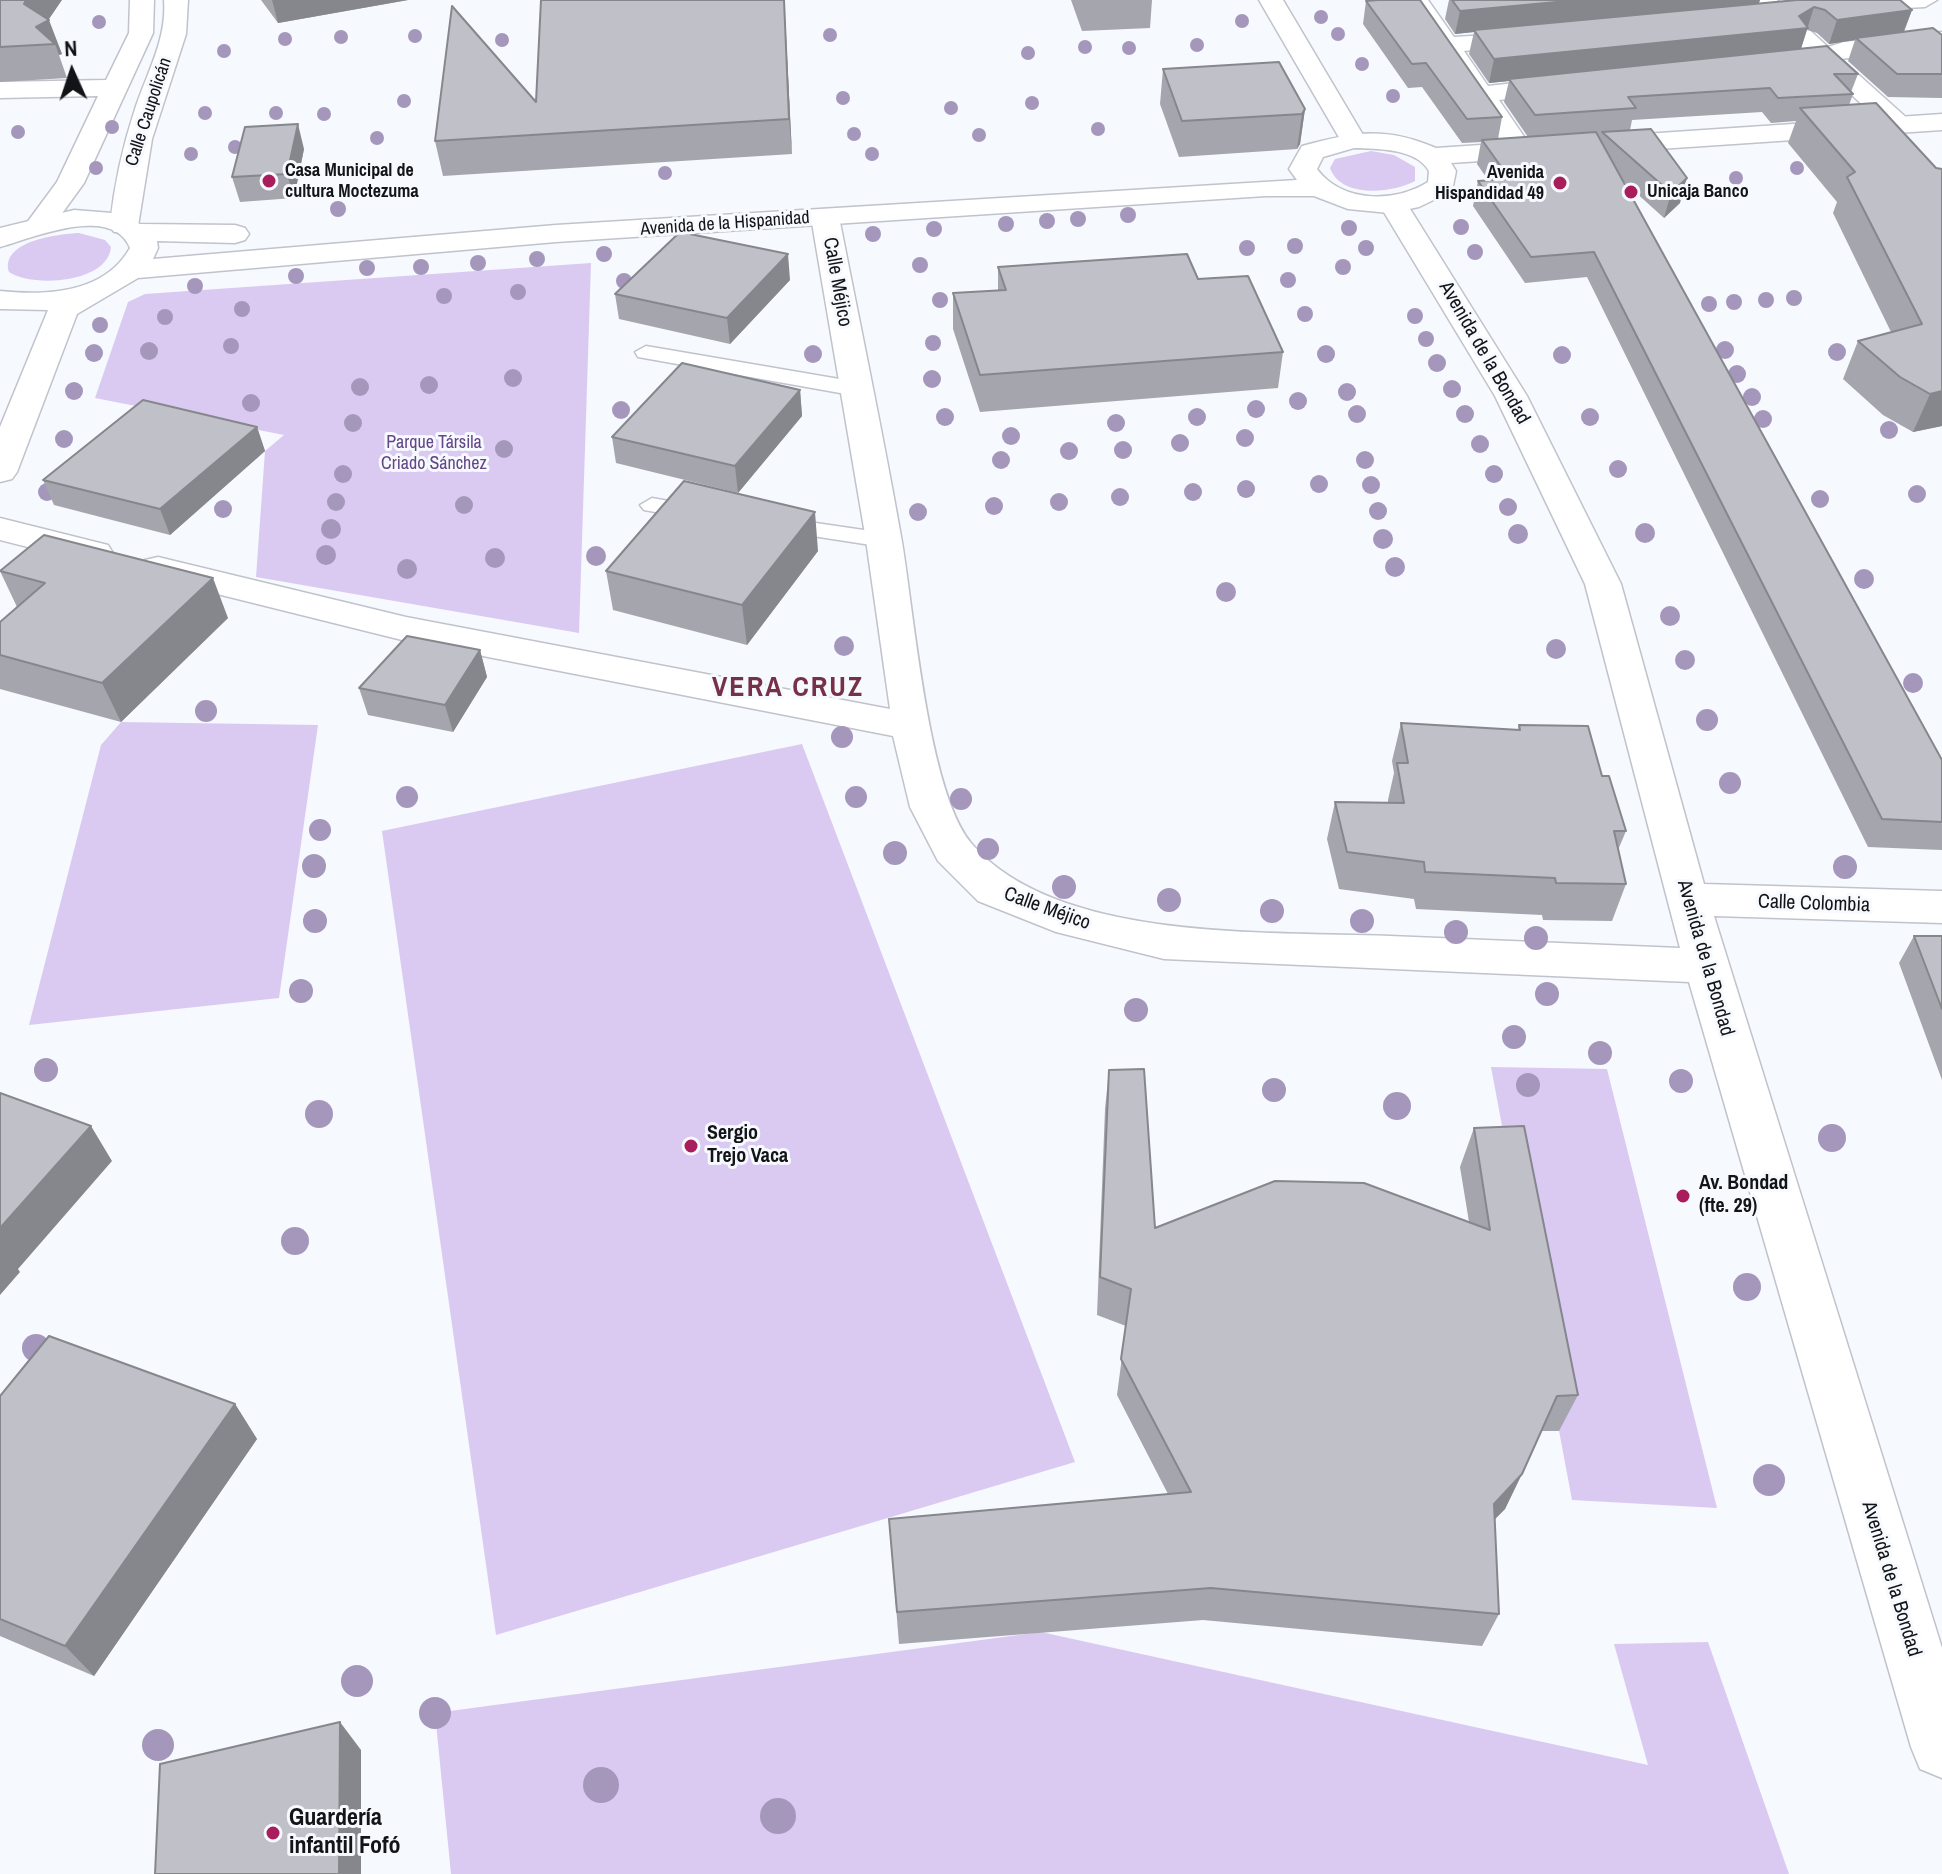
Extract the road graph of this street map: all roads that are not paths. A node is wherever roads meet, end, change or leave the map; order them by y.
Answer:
1 (142, 0) edge
2 (176, 0) edge
3 (1271, 0) edge
4 (1925, 0) edge
5 (1420, 6) edge
6 (1452, 8) dead end
7 (1762, 9) edge
8 (1558, 34) edge
9 (1942, 39) edge
10 (1448, 45) junction
11 (1825, 57) junction
12 (1753, 67) edge
13 (1594, 83) edge
14 (113, 88) junction
15 (0, 90) edge
16 (1483, 94) junction
17 (1942, 122) edge
18 (1899, 125) junction
19 (1353, 140) junction
20 (1942, 141) edge
21 (1521, 151) junction
22 (1438, 166) junction
23 (1311, 179) junction
24 (1393, 204) junction
25 (825, 217) junction
26 (40, 224) junction
27 (130, 229) junction
28 (0, 238) edge
29 (131, 270) junction
30 (91, 292) junction
31 (0, 300) edge
32 (646, 352) dead end
33 (857, 389) junction
34 (0, 472) edge
35 (652, 505) dead end
36 (0, 529) edge
37 (884, 540) junction
38 (911, 726) junction
39 (1687, 899) junction
40 (1942, 907) edge
41 (1707, 966) junction
42 (1942, 1747) edge

1 - 14 street, Calle Caupolicán
2 - 27 street, Calle Caupolicán
3 - 19 street
4 - 7 street
5 - 6 street
5 - 10 street
7 - 11 street
8 - 10 street
9 - 11 street
10 - 16 street
11 - 12 street
11 - 18 street
13 - 16 street
14 - 15 street
14 - 26 street, Calle Caupolicán
16 - 21 street
17 - 18 street
18 - 21 street
19 - 22 street
19 - 23 street
20 - 22 street
21 - 22 street
22 - 24 street
23 - 24 street
23 - 25 street, Avenida de la Hispanidad
23 - 27 street, Avenida de la Hispanidad
24 - 39 street, Avenida de la Bondad
25 - 29 street, Avenida de la Hispanidad
25 - 33 street, Calle Méjico
26 - 27 street, Avenida de la Hispanidad
26 - 28 street, Avenida de la Hispanidad
27 - 29 street, Calle Caupolicán
29 - 30 street
30 - 31 street
30 - 34 street
32 - 33 lane
33 - 37 street, Calle Méjico
35 - 37 lane
36 - 38 street
37 - 38 street, Calle Méjico
38 - 41 street, Calle Méjico
39 - 40 street, Calle Colombia
39 - 41 street, Avenida de la Bondad
41 - 42 street, Avenida de la Bondad

